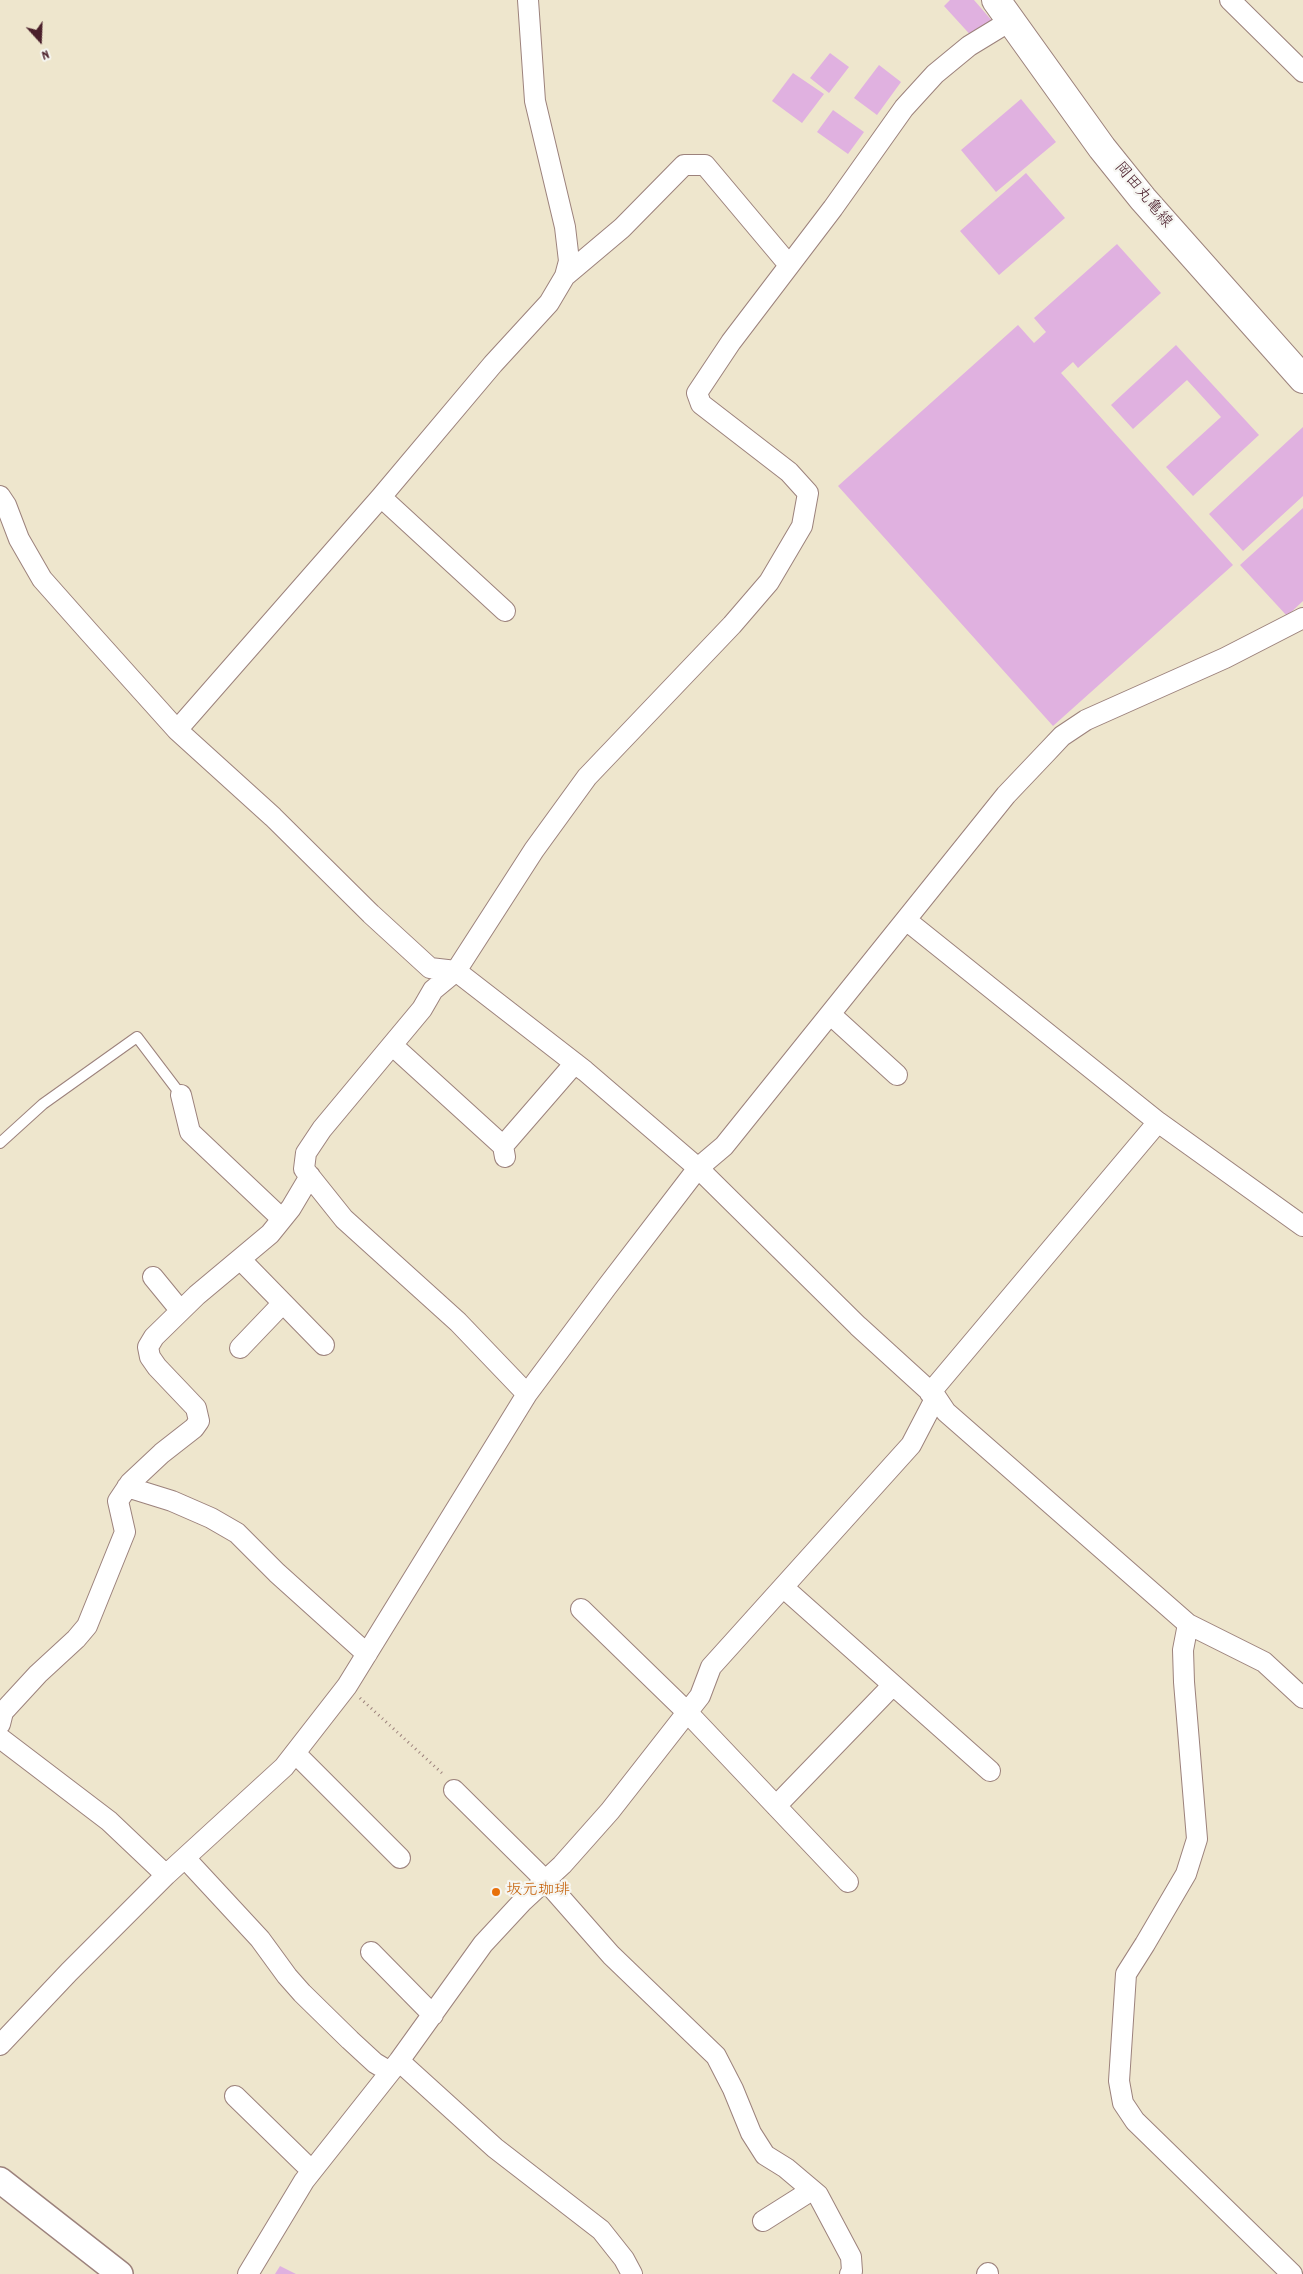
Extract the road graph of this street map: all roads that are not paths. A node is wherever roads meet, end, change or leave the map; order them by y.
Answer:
1 (528, 0) edge
2 (1230, 0) edge
3 (1003, 11) edge
4 (1303, 72) edge
5 (789, 265) junction
6 (566, 276) junction
7 (1303, 379) edge
8 (0, 496) edge
9 (381, 497) junction
10 (505, 611) dead end
11 (1303, 618) edge
12 (177, 730) junction
13 (906, 920) junction
14 (456, 971) junction
15 (830, 1014) junction
16 (392, 1045) junction
17 (575, 1063) junction
18 (898, 1075) dead end
19 (181, 1095) joint
20 (1158, 1122) junction
21 (0, 1143) edge
22 (698, 1168) junction
23 (310, 1176) junction
24 (282, 1219) junction
25 (1303, 1226) edge
26 (240, 1258) junction
27 (153, 1277) dead end
28 (284, 1303) junction
29 (180, 1310) junction
30 (324, 1345) dead end
31 (240, 1348) dead end
32 (527, 1394) junction
33 (933, 1395) junction
34 (127, 1487) junction
35 (784, 1588) junction
36 (581, 1609) dead end
37 (1188, 1624) junction
38 (367, 1654) junction
39 (893, 1685) junction
40 (1303, 1698) edge
41 (687, 1712) junction
42 (0, 1724) edge
43 (0, 1738) edge
44 (295, 1753) junction
45 (990, 1771) dead end
46 (454, 1790) road end
47 (776, 1806) junction
48 (185, 1858) junction
49 (400, 1858) dead end
50 (166, 1875) junction
51 (545, 1880) junction
52 (848, 1882) dead end
53 (371, 1952) dead end
54 (433, 2015) junction
55 (0, 2045) edge
56 (394, 2067) junction
57 (235, 2096) dead end
58 (312, 2171) junction
59 (0, 2180) edge
60 (812, 2190) junction
61 (763, 2221) dead end
62 (853, 2273) edge
63 (120, 2274) edge
64 (248, 2274) edge
65 (632, 2274) edge
66 (1292, 2274) edge

1 - 6 street
2 - 4 street
3 - 5 street
3 - 7 main road, 岡田丸亀線
5 - 6 street
5 - 14 street
6 - 9 street
8 - 12 street
9 - 10 street
9 - 12 street
11 - 13 street
12 - 14 street
13 - 15 street
13 - 20 street
14 - 16 street
14 - 17 street
15 - 18 street
15 - 22 street
16 - 17 street
16 - 23 street
17 - 22 street
19 - 21 lane
19 - 24 street
20 - 25 street
20 - 33 street
22 - 32 street
22 - 33 street
23 - 24 street
23 - 32 street
24 - 26 street
26 - 28 street
26 - 29 street
27 - 29 street
28 - 30 street
28 - 31 street
29 - 34 street
32 - 38 street
33 - 35 street
33 - 37 street
34 - 38 street
34 - 42 street
35 - 39 street
35 - 41 street
36 - 41 street
37 - 40 street
37 - 66 street
38 - 44 street
39 - 45 street
39 - 47 street
41 - 47 street
41 - 51 street
43 - 50 street
44 - 48 street
44 - 49 street
46 - 51 street
47 - 52 street
48 - 50 street
48 - 56 street
50 - 55 street
51 - 54 street
51 - 60 street
53 - 54 street
54 - 56 street
56 - 58 street
56 - 65 street
57 - 58 street
58 - 64 street
59 - 63 street
60 - 61 street
60 - 62 street

